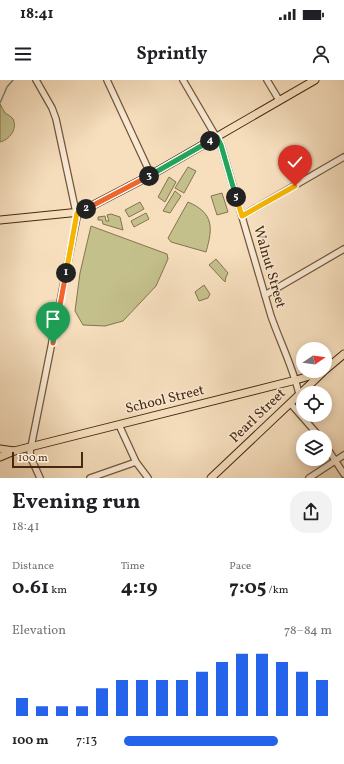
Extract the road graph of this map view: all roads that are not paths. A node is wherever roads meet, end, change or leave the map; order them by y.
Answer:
1 (36, 80) edge
2 (107, 80) edge
3 (183, 80) edge
4 (267, 80) edge
5 (315, 80) edge
6 (280, 100) junction
7 (217, 137) junction
8 (344, 157) edge
9 (151, 175) junction
10 (77, 213) junction
11 (242, 216) junction
12 (0, 220) edge
13 (344, 249) edge
14 (265, 295) junction
15 (343, 356) edge
16 (332, 365) edge
17 (302, 378) edge
18 (316, 378) edge
19 (296, 380) junction
20 (297, 386) edge
21 (308, 386) edge
22 (296, 397) edge
23 (290, 403) junction
24 (119, 425) junction
25 (314, 430) edge
26 (30, 447) junction
27 (0, 449) edge
28 (14, 451) junction
29 (344, 455) edge
30 (332, 456) edge
31 (0, 457) edge
32 (335, 460) junction
33 (136, 462) junction
34 (344, 474) edge
35 (215, 477) edge
36 (40, 478) edge
37 (90, 478) edge
38 (148, 478) edge
39 (309, 478) edge

1 - 10 street
2 - 9 street
3 - 7 street, Walnut Street
4 - 6 street
5 - 6 main road
6 - 7 main road
7 - 9 main road
7 - 11 street, Walnut Street
8 - 11 street
9 - 10 main road
10 - 12 main road
10 - 26 street
11 - 14 street, Walnut Street
13 - 14 street
14 - 19 street, Walnut Street
15 - 16 main road, Pearl Street
17 - 19 main road, School Street
18 - 21 main road, Pearl Street
19 - 20 street, Walnut Street
19 - 24 main road, School Street
22 - 23 main road, Pearl Street
23 - 25 street
23 - 35 main road, Pearl Street
24 - 26 main road, School Street
24 - 33 street
26 - 28 main road, School Street
26 - 36 street
27 - 28 main road, School Street
28 - 31 main road, School Street
29 - 32 street
30 - 32 street
32 - 34 street
32 - 39 street
33 - 37 street
33 - 38 street

